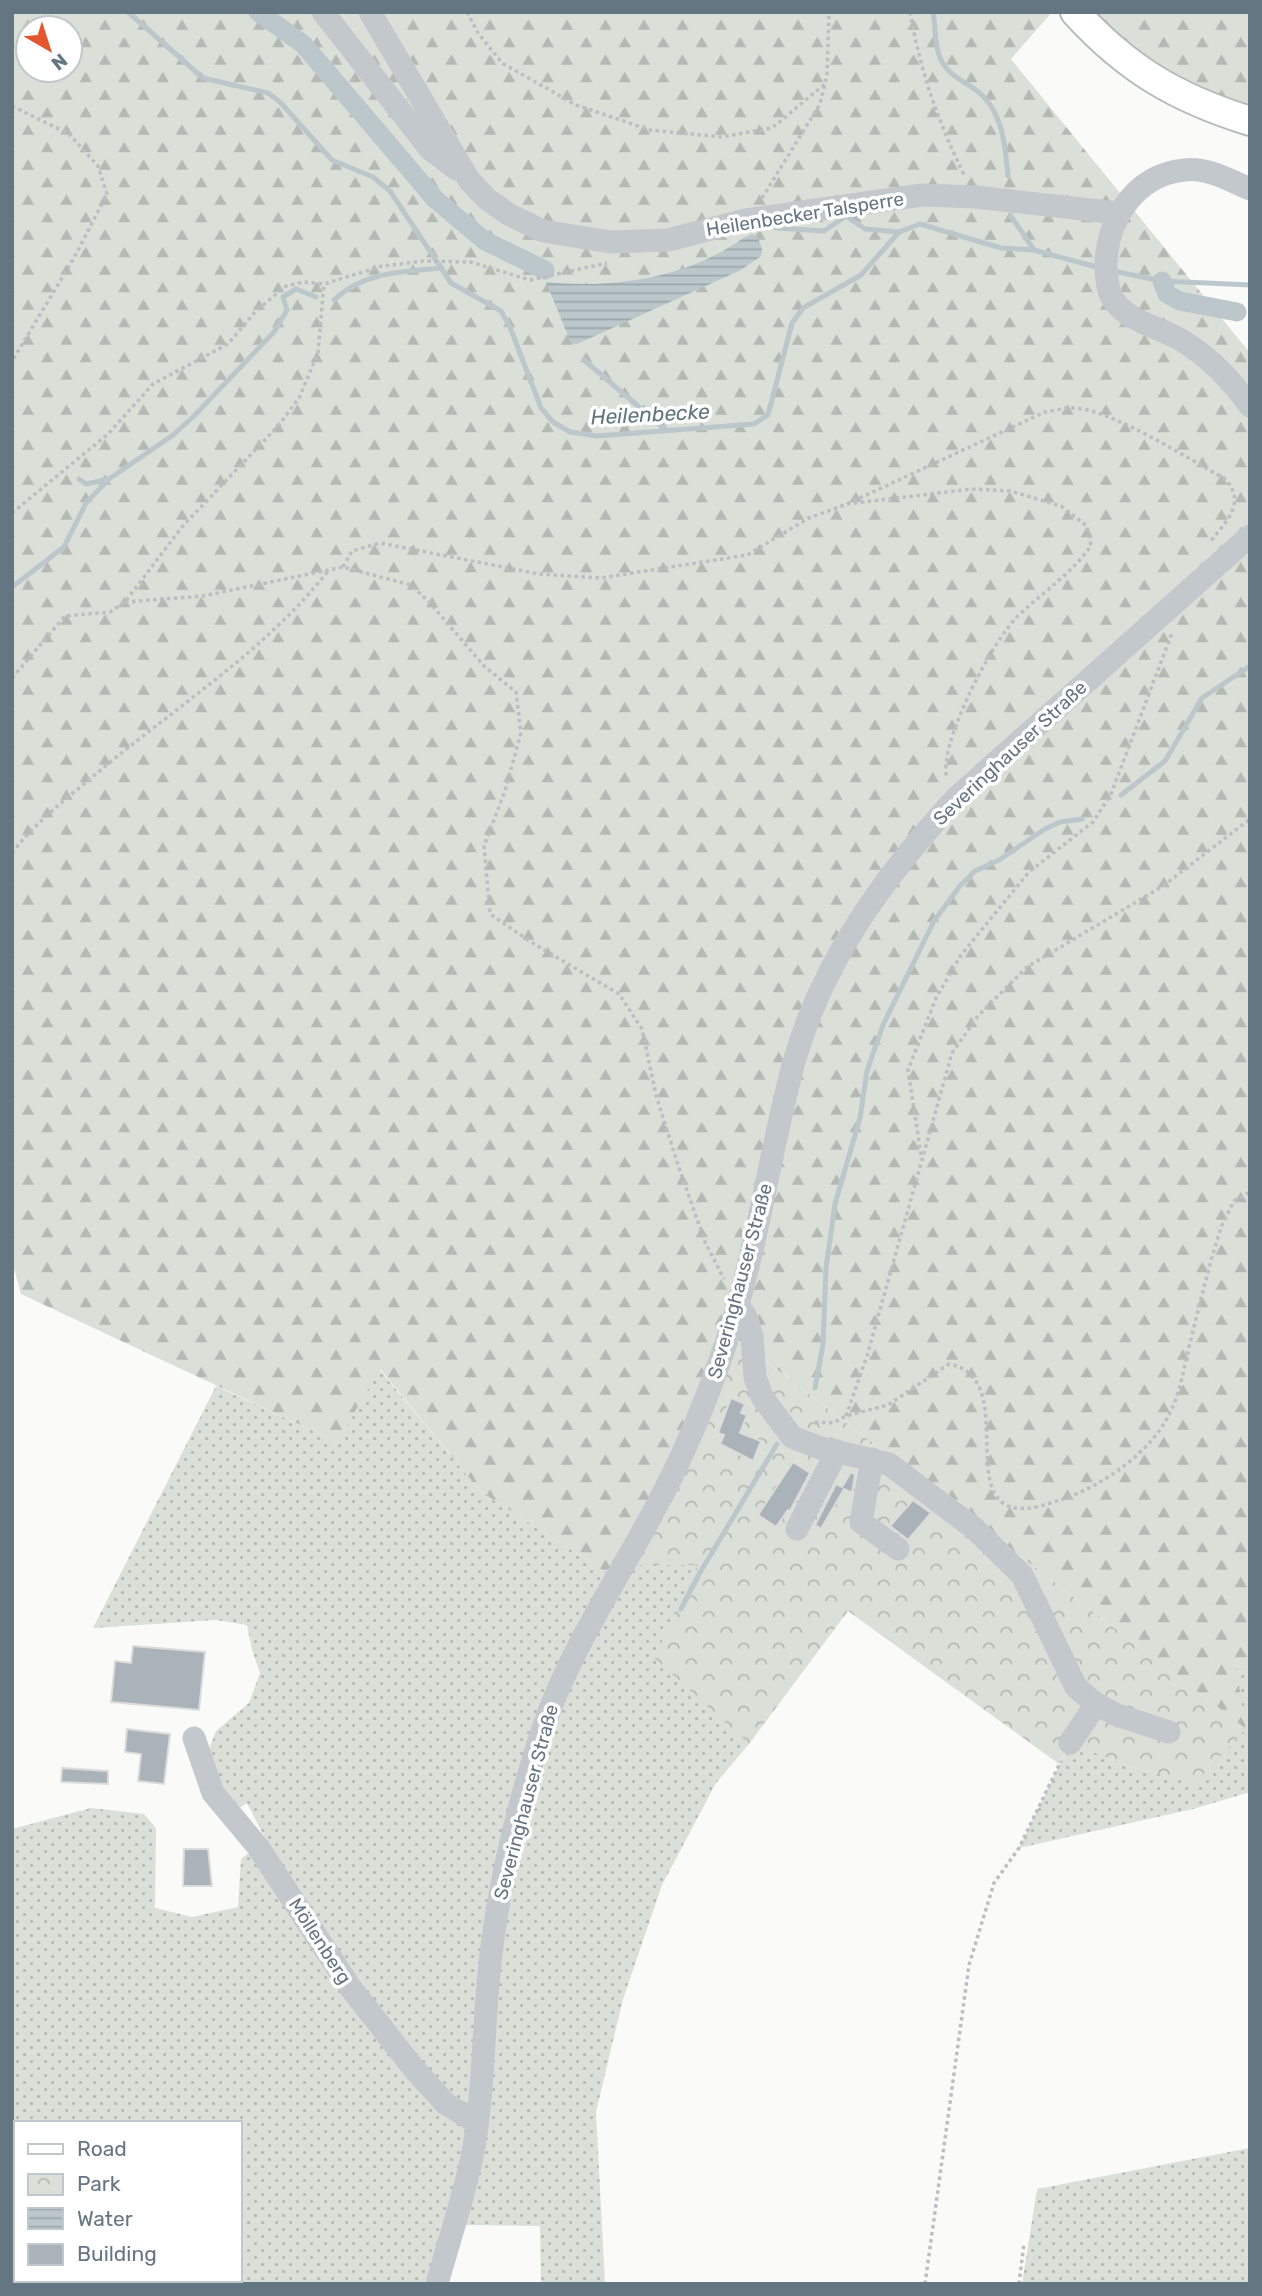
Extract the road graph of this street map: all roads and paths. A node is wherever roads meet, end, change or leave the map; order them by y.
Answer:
1 (323, 12) edge
2 (370, 12) edge
3 (467, 12) edge
4 (829, 12) edge
5 (910, 12) edge
6 (1075, 12) edge
7 (825, 84) junction
8 (12, 106) edge
9 (1250, 121) edge
10 (469, 180) junction
11 (1250, 189) edge
12 (976, 197) junction
13 (1117, 213) junction
14 (746, 220) junction
15 (612, 262) dead end
16 (324, 284) junction
17 (12, 361) edge
18 (1250, 406) edge
19 (848, 504) junction
20 (12, 513) edge
21 (1250, 536) edge
22 (1203, 550) dead end
23 (342, 567) junction
24 (328, 570) junction
25 (1182, 597) junction
26 (125, 602) junction
27 (12, 678) edge
28 (956, 798) junction
29 (1250, 819) edge
30 (12, 853) edge
31 (922, 1155) junction
32 (1250, 1192) edge
33 (737, 1303) junction
34 (846, 1416) junction
35 (778, 1421) junction
36 (837, 1451) junction
37 (872, 1460) junction
38 (797, 1529) dead end
39 (898, 1549) dead end
40 (1096, 1704) junction
41 (1169, 1732) dead end
42 (194, 1738) dead end
43 (1070, 1743) joint
44 (476, 2122) junction
45 (1024, 2243) dead end
46 (437, 2284) edge
47 (925, 2284) edge
48 (1019, 2284) edge

1 - 10 street, Heilenbecker Talsperre
2 - 10 street, Heilenbecker Talsperre
3 - 7 path
4 - 7 path
5 - 12 path
6 - 9 main road
7 - 14 path
8 - 17 path
10 - 14 street, Heilenbecker Talsperre
11 - 13 street
12 - 13 street, Heilenbecker Talsperre
12 - 14 street, Heilenbecker Talsperre
13 - 18 street
15 - 16 path
16 - 20 path
16 - 26 path
19 - 22 path
19 - 23 path
19 - 28 path
21 - 25 street, Severinghauser Straße
23 - 24 path
23 - 33 path
24 - 26 path
24 - 30 path
25 - 28 street, Severinghauser Straße
25 - 31 path
26 - 27 path
28 - 33 street, Severinghauser Straße
29 - 31 path
31 - 34 path
32 - 34 path
33 - 35 street
33 - 44 street, Severinghauser Straße
34 - 35 path
35 - 36 street
36 - 37 street
36 - 38 street
37 - 39 street
37 - 40 street
40 - 41 street
40 - 43 street
42 - 44 street, Möllenberg
43 - 47 path
44 - 46 street, Severinghauser Straße
45 - 48 path

